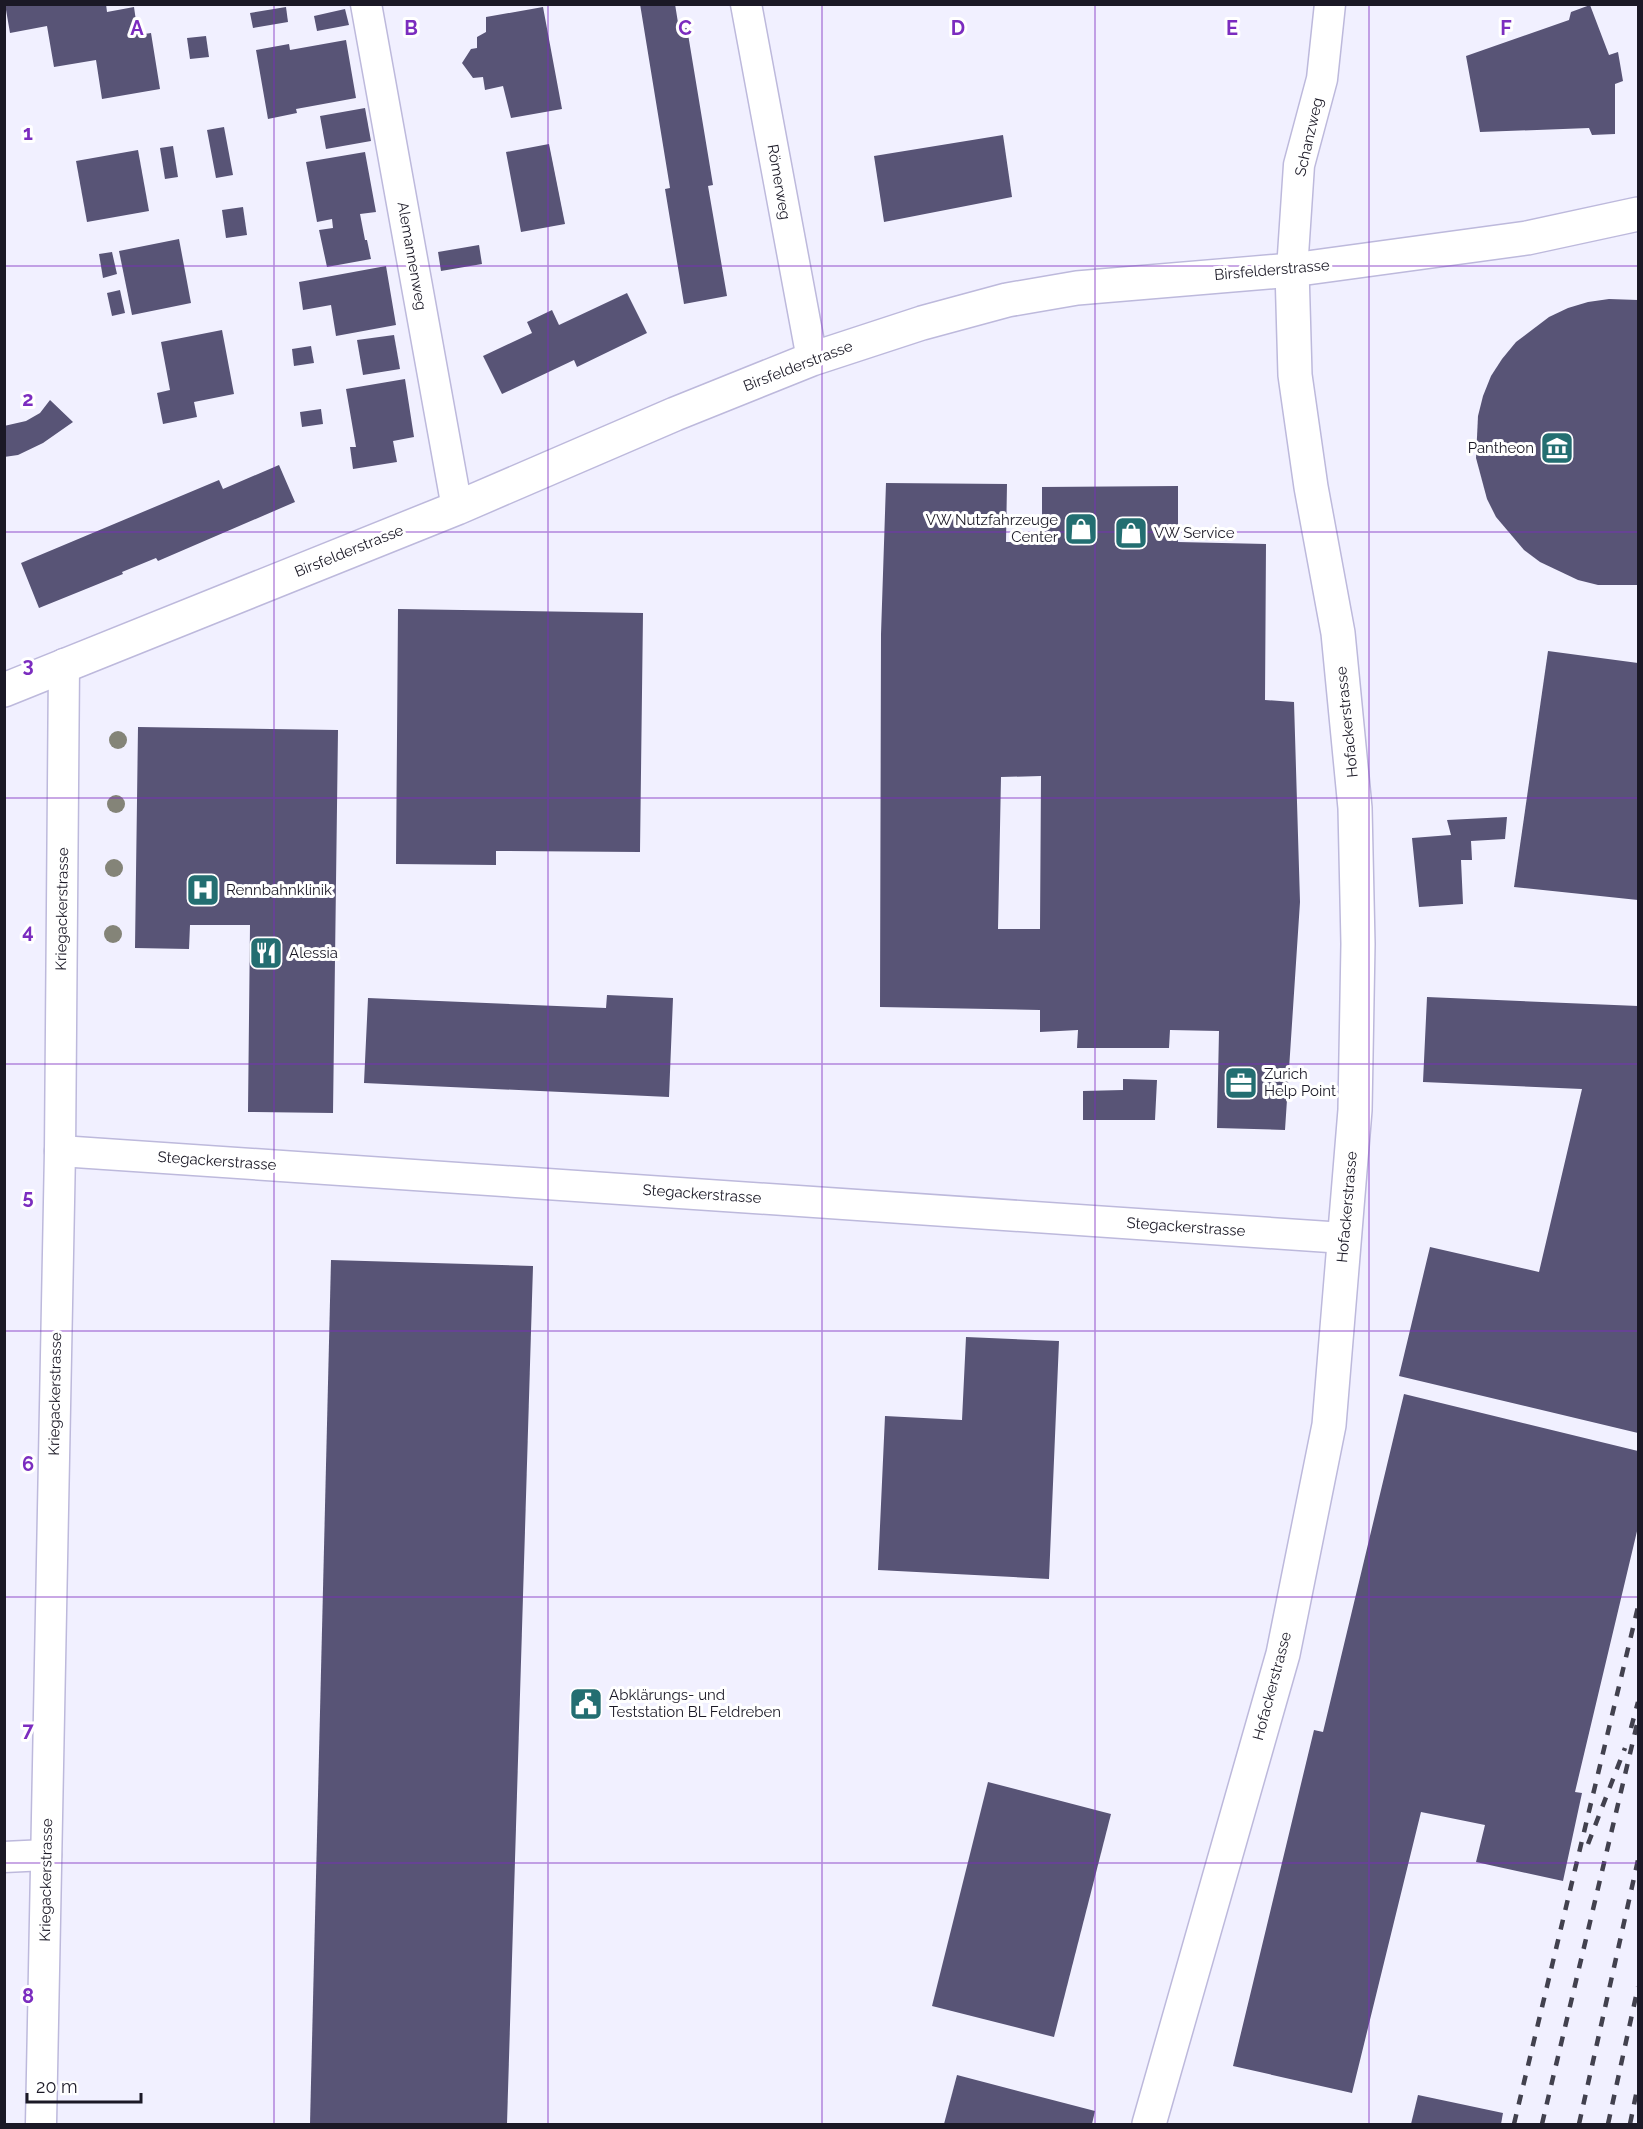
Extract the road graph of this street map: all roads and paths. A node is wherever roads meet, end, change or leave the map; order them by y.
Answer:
1 (366, 4) edge
2 (746, 4) edge
3 (1330, 4) edge
4 (1638, 214) edge
5 (1292, 270) junction
6 (812, 359) junction
7 (457, 508) junction
8 (64, 664) junction
9 (4, 690) edge
10 (60, 1151) junction
11 (1344, 1238) junction
12 (46, 1855) junction
13 (4, 1857) edge
14 (41, 2124) edge
15 (1149, 2124) edge

1 - 7 street, Alemannenweg
2 - 6 street, Römerweg
3 - 5 street, Schanzweg
4 - 5 street, Birsfelderstrasse
5 - 6 street, Birsfelderstrasse
5 - 11 street, Hofackerstrasse
6 - 7 street, Birsfelderstrasse
7 - 8 street, Birsfelderstrasse
8 - 9 street, Birsfelderstrasse
8 - 10 street, Kriegackerstrasse
10 - 11 street, Stegackerstrasse
10 - 12 street, Kriegackerstrasse
11 - 15 street, Hofackerstrasse
12 - 13 street
12 - 14 street, Kriegackerstrasse

